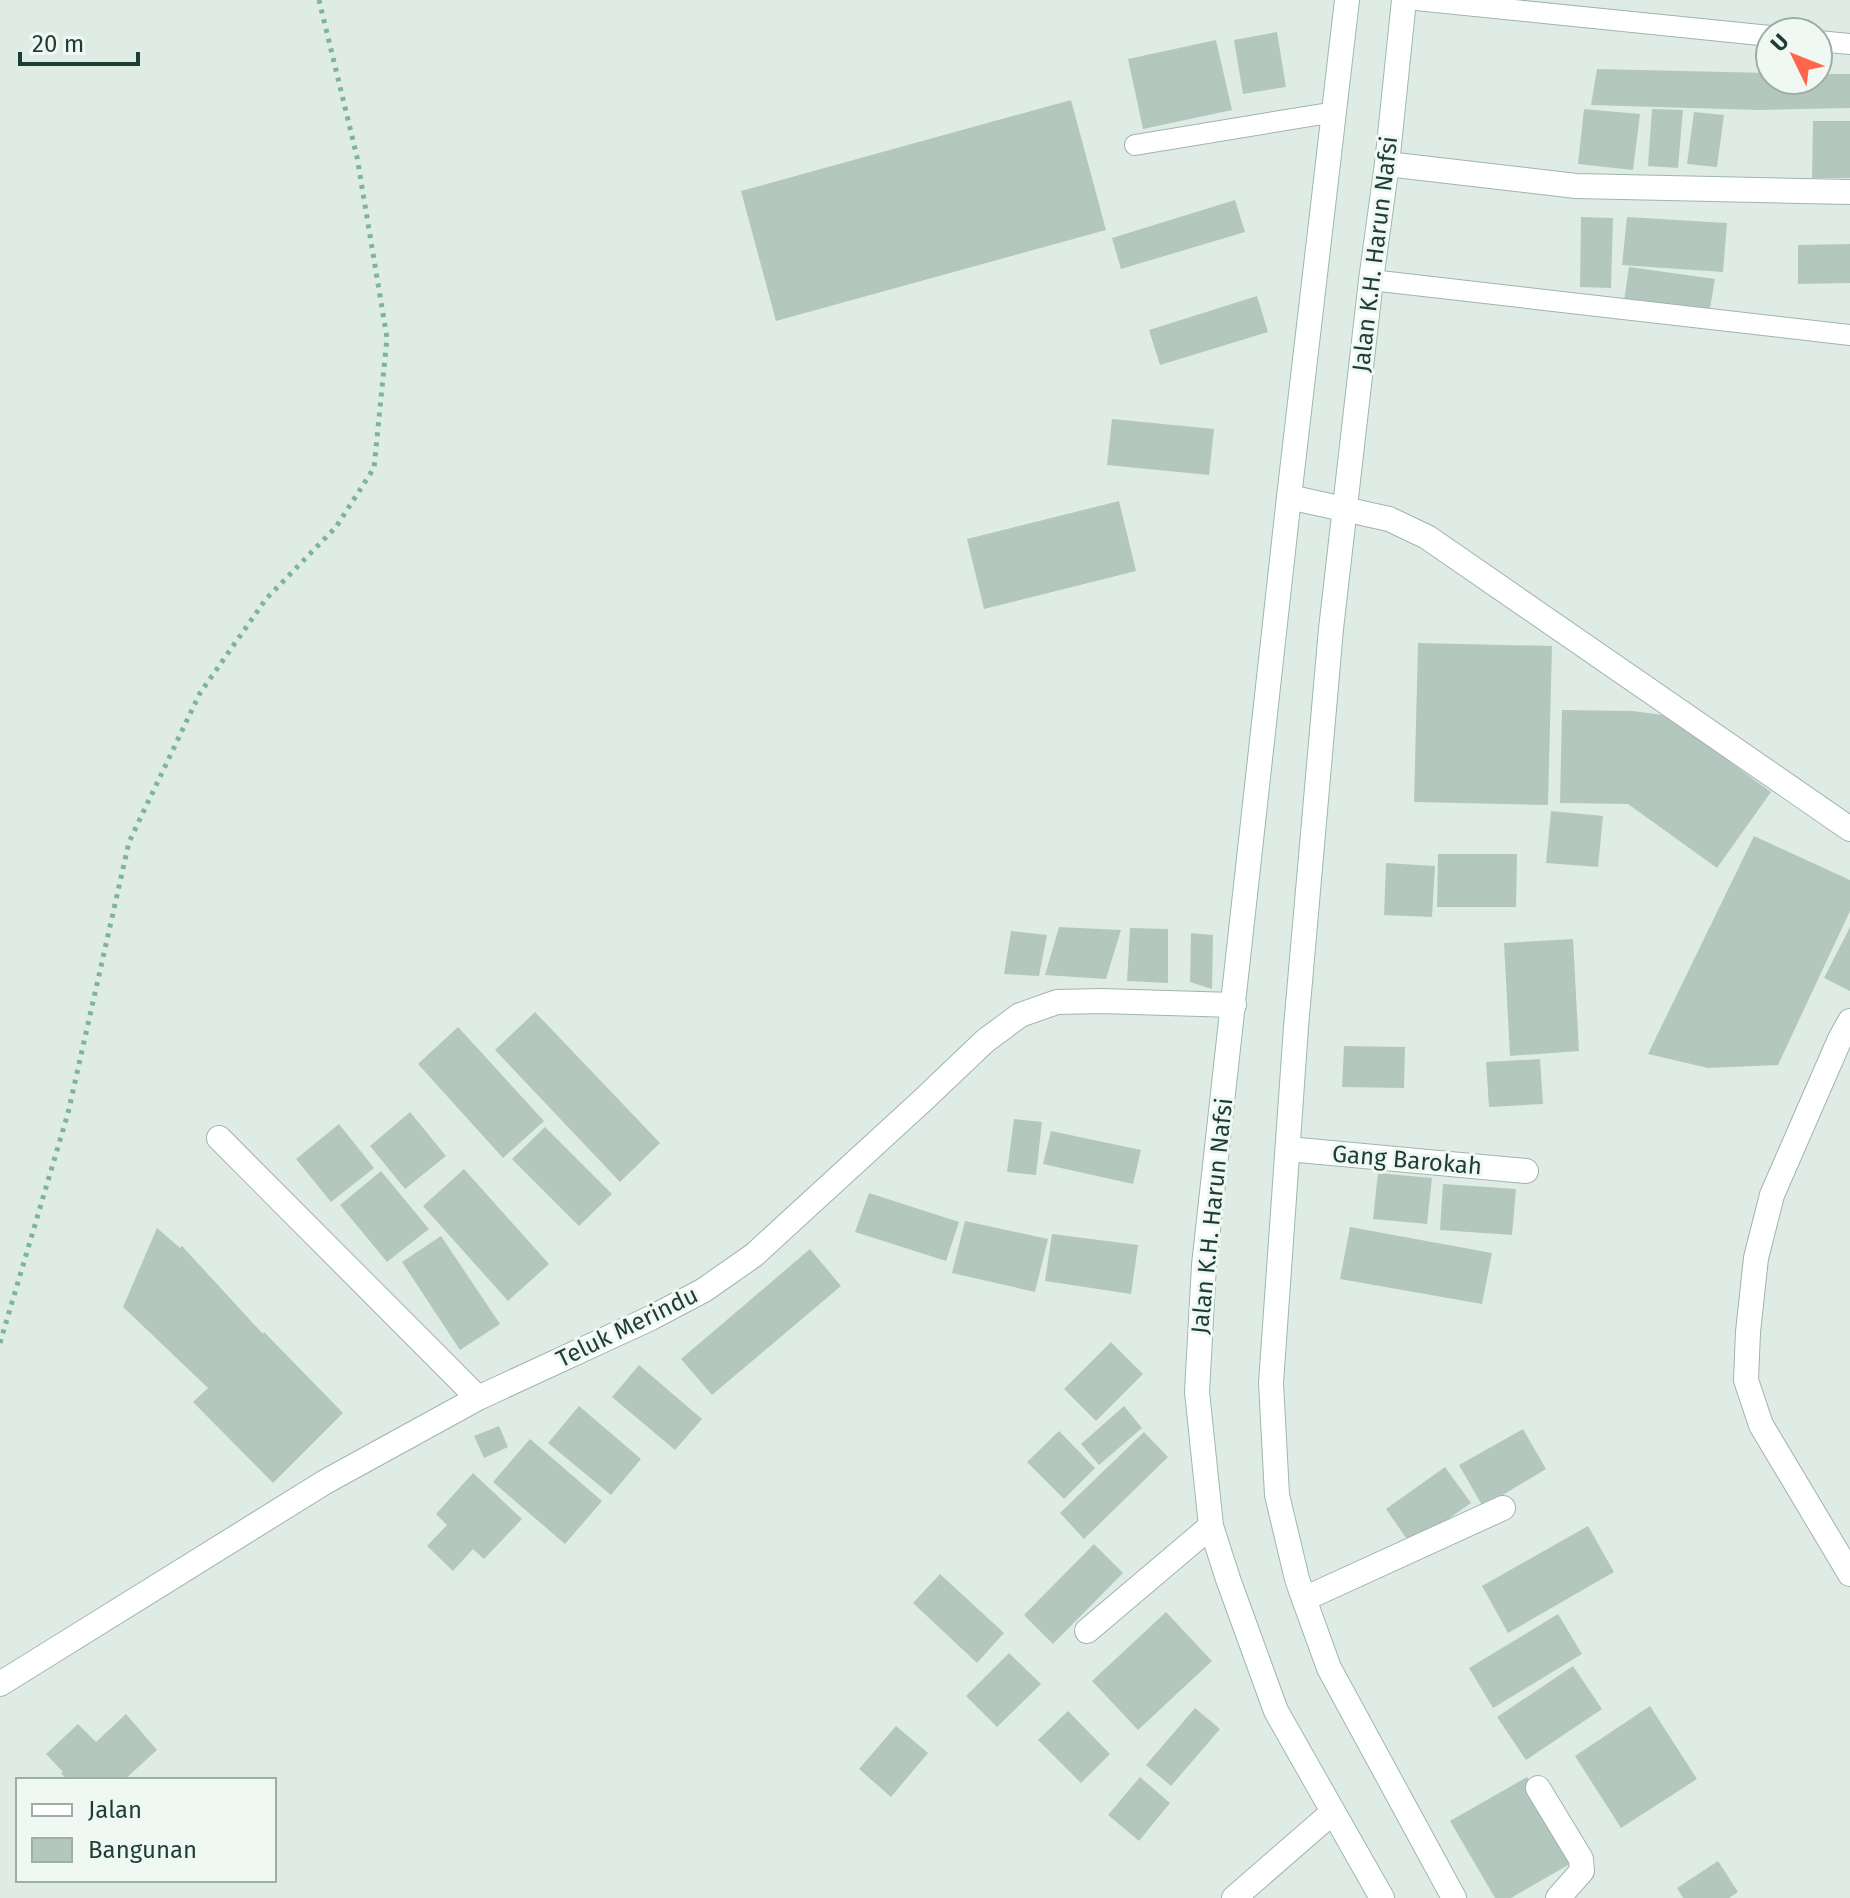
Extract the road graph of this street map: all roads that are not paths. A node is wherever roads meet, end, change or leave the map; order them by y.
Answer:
1 (1347, 0) edge
2 (1404, 0) edge
3 (1416, 0) edge
4 (1754, 34) edge
5 (1335, 112) junction
6 (1135, 145) dead end
7 (1387, 164) junction
8 (1850, 192) edge
9 (1371, 280) junction
10 (1850, 335) edge
11 (1289, 497) junction
12 (1344, 508) junction
13 (1850, 829) edge
14 (1234, 1005) junction
15 (1850, 1021) edge
16 (219, 1138) dead end
17 (1288, 1149) junction
18 (1526, 1171) dead end
19 (478, 1398) junction
20 (1503, 1508) dead end
21 (1211, 1526) junction
22 (1850, 1574) edge
23 (1304, 1599) junction
24 (1087, 1631) dead end
25 (0, 1684) edge
26 (1538, 1788) dead end
27 (1333, 1812) junction
28 (1234, 1898) edge
29 (1382, 1898) edge
30 (1454, 1898) edge
31 (1558, 1898) edge

1 - 5 street, Jalan K.H. Harun Nafsi
2 - 7 street, Jalan K.H. Harun Nafsi
3 - 4 lane
5 - 6 lane
5 - 11 street, Jalan K.H. Harun Nafsi
7 - 8 street
7 - 9 street, Jalan K.H. Harun Nafsi
9 - 10 lane
9 - 12 street, Jalan K.H. Harun Nafsi
11 - 12 street
11 - 14 street, Jalan K.H. Harun Nafsi
12 - 13 street
12 - 17 street, Jalan K.H. Harun Nafsi
14 - 19 street, Teluk Merindu
14 - 21 street, Jalan K.H. Harun Nafsi
15 - 22 street
16 - 19 street
17 - 18 street, Gang Barokah
17 - 23 street, Jalan K.H. Harun Nafsi
19 - 25 street, Teluk Merindu
20 - 23 street
21 - 24 street
21 - 27 street, Jalan K.H. Harun Nafsi
23 - 30 street, Jalan K.H. Harun Nafsi
26 - 31 street
27 - 28 street
27 - 29 street, Jalan K.H. Harun Nafsi

